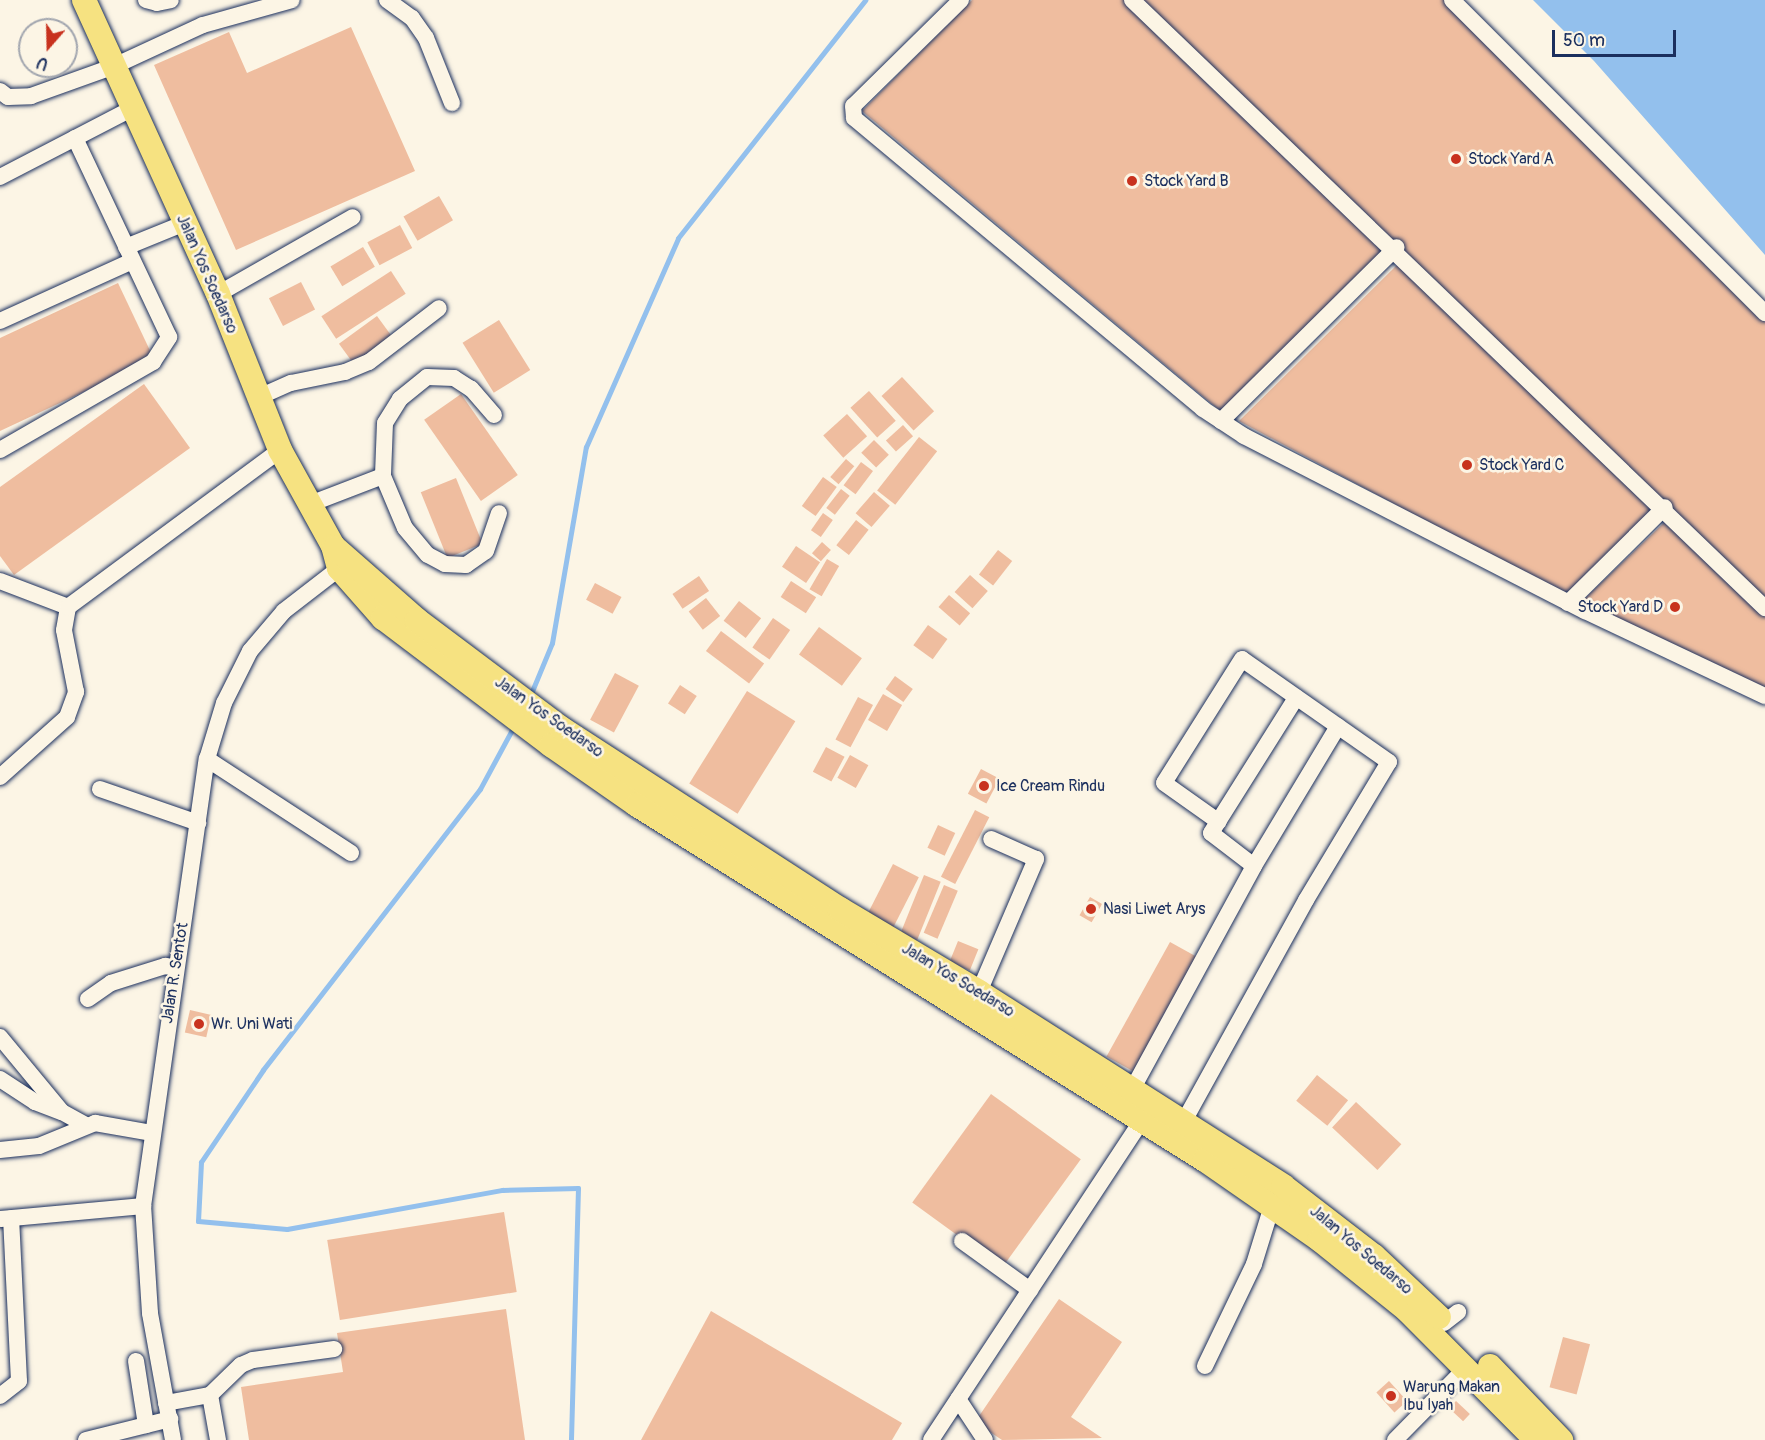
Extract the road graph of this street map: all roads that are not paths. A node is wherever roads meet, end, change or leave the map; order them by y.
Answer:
1 (84, 0) edge
2 (146, 0) edge
3 (171, 0) edge
4 (292, 0) edge
5 (387, 0) edge
6 (961, 0) edge
7 (968, 0) edge
8 (1132, 0) edge
9 (1138, 0) edge
10 (1452, 0) edge
11 (1464, 0) edge
12 (112, 67) junction
13 (0, 91) edge
14 (452, 103) dead end
15 (131, 109) junction
16 (75, 138) junction
17 (0, 177) edge
18 (353, 218) dead end
19 (184, 223) junction
20 (1398, 251) junction
21 (129, 254) junction
22 (218, 294) junction
23 (1765, 300) edge
24 (439, 308) dead end
25 (1765, 313) edge
26 (0, 321) edge
27 (259, 397) junction
28 (494, 415) dead end
29 (1227, 420) junction
30 (0, 450) edge
31 (280, 450) junction
32 (383, 476) junction
33 (310, 504) junction
34 (1667, 511) junction
35 (499, 513) dead end
36 (341, 558) junction
37 (0, 581) edge
38 (1572, 602) junction
39 (1765, 603) edge
40 (68, 607) junction
41 (1765, 608) edge
42 (1765, 695) edge
43 (1296, 698) junction
44 (1338, 726) junction
45 (556, 736) junction
46 (207, 759) junction
47 (0, 777) edge
48 (100, 789) dead end
49 (1219, 822) junction
50 (198, 823) junction
51 (991, 839) dead end
52 (351, 853) dead end
53 (1254, 866) junction
54 (834, 919) junction
55 (176, 968) junction
56 (979, 992) junction
57 (88, 999) dead end
58 (969, 1014) junction
59 (0, 1036) edge
60 (0, 1079) edge
61 (1132, 1106) junction
62 (62, 1112) junction
63 (85, 1125) junction
64 (1179, 1131) junction
65 (151, 1133) junction
66 (0, 1150) edge
67 (143, 1206) junction
68 (1272, 1206) junction
69 (5, 1219) edge
70 (962, 1241) dead end
71 (1030, 1290) junction
72 (334, 1349) dead end
73 (136, 1361) dead end
74 (1205, 1365) dead end
75 (1467, 1367) junction
76 (210, 1395) junction
77 (0, 1396) edge
78 (958, 1400) junction
79 (168, 1411) junction
80 (1525, 1416) junction
81 (146, 1425) junction
82 (120, 1436) edge
83 (86, 1440) edge
84 (174, 1440) edge
85 (218, 1440) edge
86 (931, 1440) edge
87 (985, 1440) edge
88 (1395, 1440) edge
89 (1536, 1440) edge
90 (1561, 1440) edge

1 - 12 highway, Jalan Yos Soedarso
2 - 3 street
4 - 12 street
5 - 14 street
6 - 29 street
7 - 29 street
8 - 20 street
9 - 20 street
10 - 25 street
11 - 23 street
12 - 13 street
12 - 15 highway, Jalan Yos Soedarso
15 - 16 street
15 - 19 highway, Jalan Yos Soedarso
16 - 17 street
16 - 21 street
18 - 22 street
19 - 21 street
19 - 22 highway, Jalan Yos Soedarso
20 - 29 street
20 - 34 street
21 - 26 street
21 - 30 street
22 - 27 highway, Jalan Yos Soedarso
24 - 27 street
27 - 31 highway, Jalan Yos Soedarso
28 - 32 street
29 - 38 street
31 - 33 highway, Jalan Yos Soedarso
31 - 40 street
32 - 33 street
32 - 35 street
33 - 36 highway, Jalan Yos Soedarso
34 - 38 street
34 - 39 street
34 - 41 street
36 - 45 highway, Jalan Yos Soedarso
36 - 46 street, Jalan R. Sentot
37 - 40 street
38 - 42 street
40 - 47 street
43 - 44 street
43 - 49 street
43 - 49 street
44 - 53 street
44 - 64 street
45 - 54 highway, Jalan Yos Soedarso
45 - 54 highway, Jalan Yos Soedarso
46 - 50 street, Jalan R. Sentot
46 - 52 street
48 - 50 street
49 - 53 street
50 - 55 street, Jalan R. Sentot
51 - 56 street
53 - 61 street
54 - 56 highway, Jalan Yos Soedarso
54 - 58 highway, Jalan Yos Soedarso
55 - 57 street
55 - 65 street, Jalan R. Sentot
56 - 58 highway
56 - 61 highway, Jalan Yos Soedarso
58 - 61 highway, Jalan Yos Soedarso
59 - 62 street
60 - 62 street
61 - 64 highway, Jalan Yos Soedarso
61 - 64 highway, Jalan Yos Soedarso
61 - 71 street
62 - 63 street
63 - 65 street
63 - 66 street
64 - 68 highway, Jalan Yos Soedarso
64 - 80 highway, Jalan Yos Soedarso
65 - 67 street, Jalan R. Sentot
67 - 69 street
67 - 79 street, Jalan R. Sentot
68 - 74 street
68 - 75 highway, Jalan Yos Soedarso
69 - 77 street
70 - 71 street
71 - 78 street
72 - 76 street
73 - 81 street
75 - 80 highway, Jalan Yos Soedarso
75 - 88 street
76 - 79 street
76 - 85 street
78 - 86 street
78 - 87 street
79 - 81 street
79 - 84 street, Jalan R. Sentot
80 - 89 highway, Jalan Yos Soedarso
80 - 90 highway, Jalan Yos Soedarso
81 - 82 street
82 - 83 street

